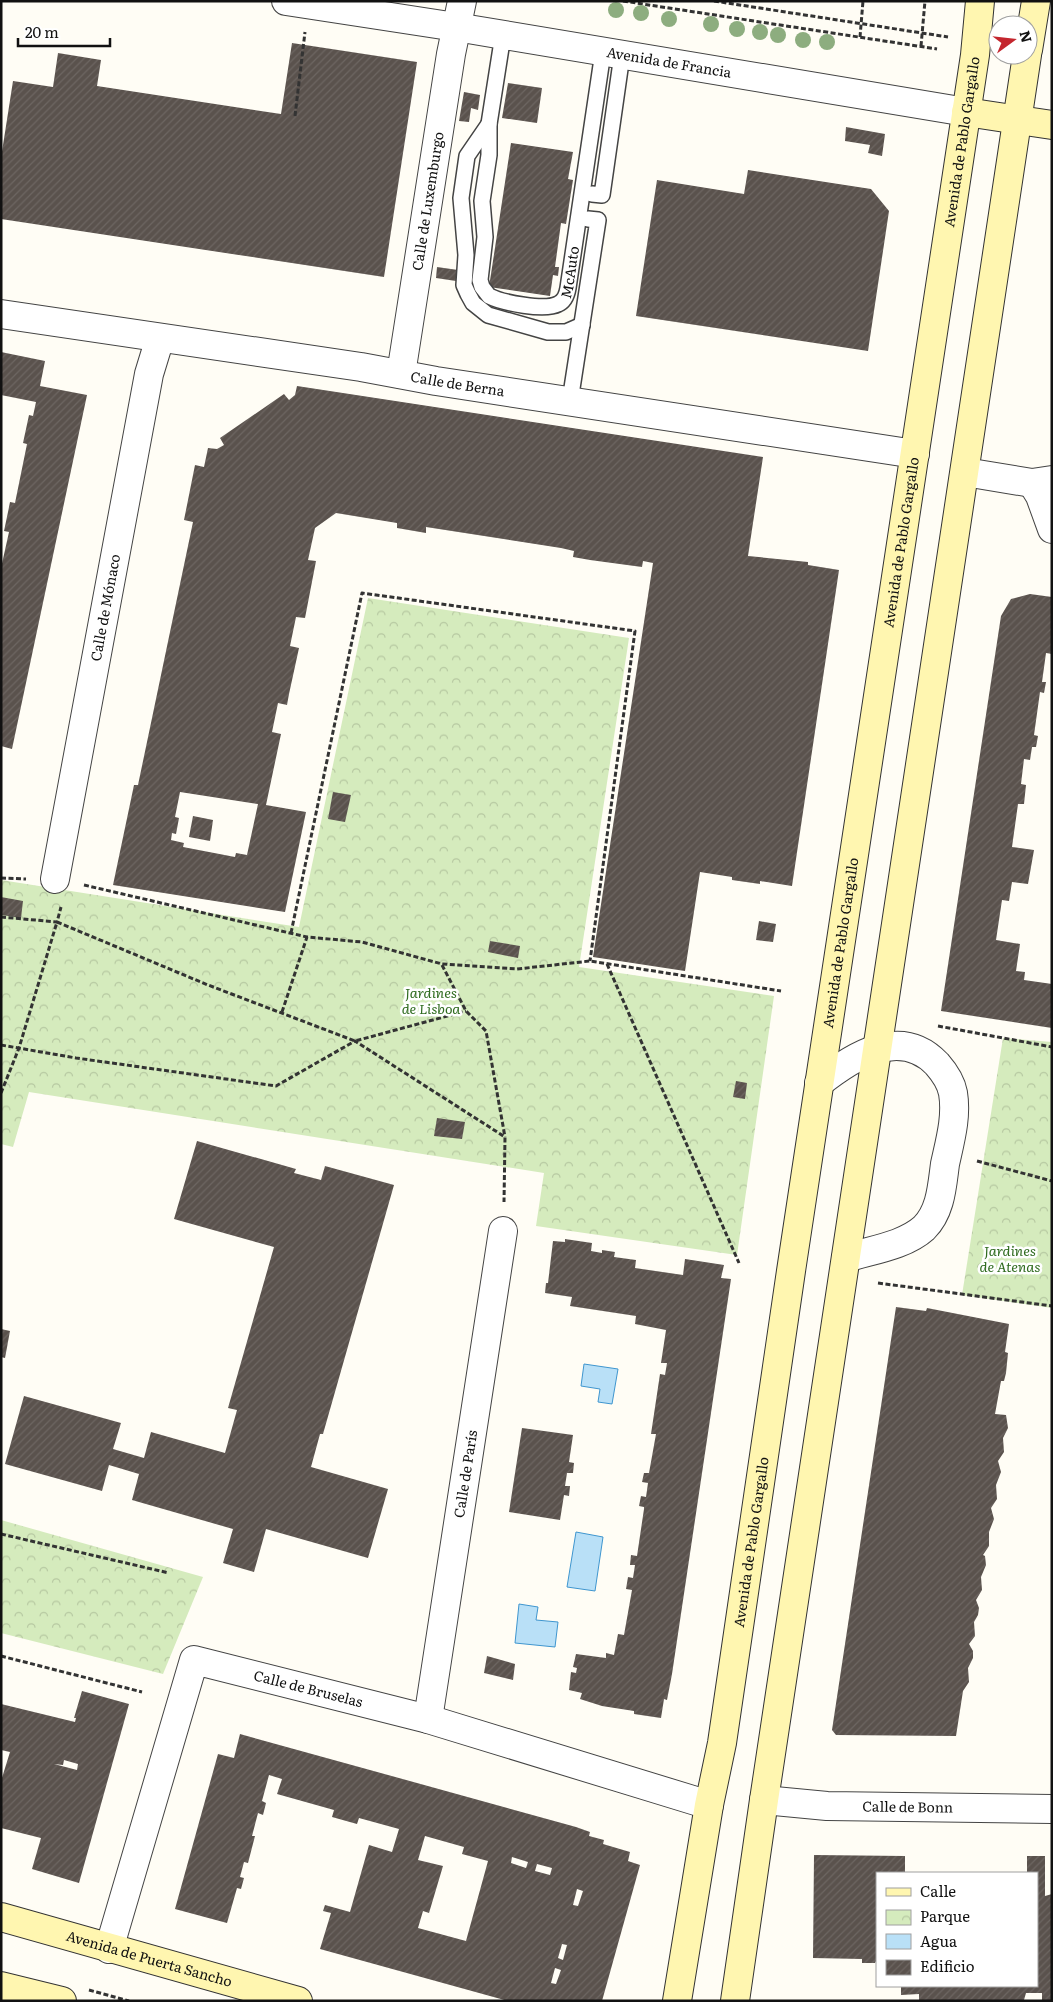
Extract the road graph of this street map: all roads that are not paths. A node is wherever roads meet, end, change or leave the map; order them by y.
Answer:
1 (286, 1) edge
2 (462, 1) edge
3 (980, 1) edge
4 (1036, 1) edge
5 (1034, 15) edge
6 (456, 27) junction
7 (503, 35) junction
8 (612, 53) junction
9 (1026, 65) edge
10 (966, 112) junction
11 (1018, 120) junction
12 (490, 124) junction
13 (1052, 125) edge
14 (592, 194) dead end
15 (588, 219) dead end
16 (1, 314) edge
17 (582, 325) junction
18 (160, 338) junction
19 (401, 374) junction
20 (570, 401) junction
21 (915, 454) junction
22 (965, 472) junction
23 (1042, 482) edge
24 (1052, 529) edge
25 (61, 880) road end
26 (878, 1048) junction
27 (819, 1083) junction
28 (503, 1230) road end
29 (846, 1258) junction
30 (428, 1719) junction
31 (764, 1800) junction
32 (710, 1805) junction
33 (1052, 1809) edge
34 (1, 1917) edge
35 (109, 1949) junction
36 (1, 1986) edge
37 (62, 2001) edge
38 (298, 2001) edge
39 (678, 2001) edge
40 (735, 2001) edge

1 - 6 street, Avenida de Francia
2 - 6 street, Calle de Luxemburgo
3 - 10 street, Avenida de Pablo Gargallo
4 - 5 street
6 - 7 street, Avenida de Francia
6 - 19 street, Calle de Luxemburgo
7 - 8 street, Avenida de Francia
7 - 12 lane, McAuto
8 - 10 street, Avenida de Francia
8 - 12 lane, McAuto
8 - 14 lane
9 - 11 street
10 - 11 street, Avenida de Francia
10 - 21 street, Avenida de Pablo Gargallo
11 - 13 street, Avenida de Francia
11 - 22 street
12 - 17 lane
15 - 17 lane
16 - 18 street, Calle de Berna
17 - 20 lane
18 - 19 street, Calle de Berna
18 - 25 street, Calle de Mónaco
19 - 20 street, Calle de Berna
20 - 21 street, Calle de Berna
21 - 27 street, Avenida de Pablo Gargallo
22 - 23 street
22 - 26 street
23 - 24 street
26 - 27 street
26 - 29 street
26 - 29 street
27 - 32 street, Avenida de Pablo Gargallo
28 - 30 street, Calle de París
29 - 31 street
30 - 32 street, Calle de Bruselas
30 - 35 street, Calle de Bruselas
31 - 33 street, Calle de Bonn
31 - 40 street
32 - 39 street, Avenida de Pablo Gargallo
34 - 35 street, Avenida de Puerta Sancho
35 - 38 street, Avenida de Puerta Sancho
36 - 37 street

